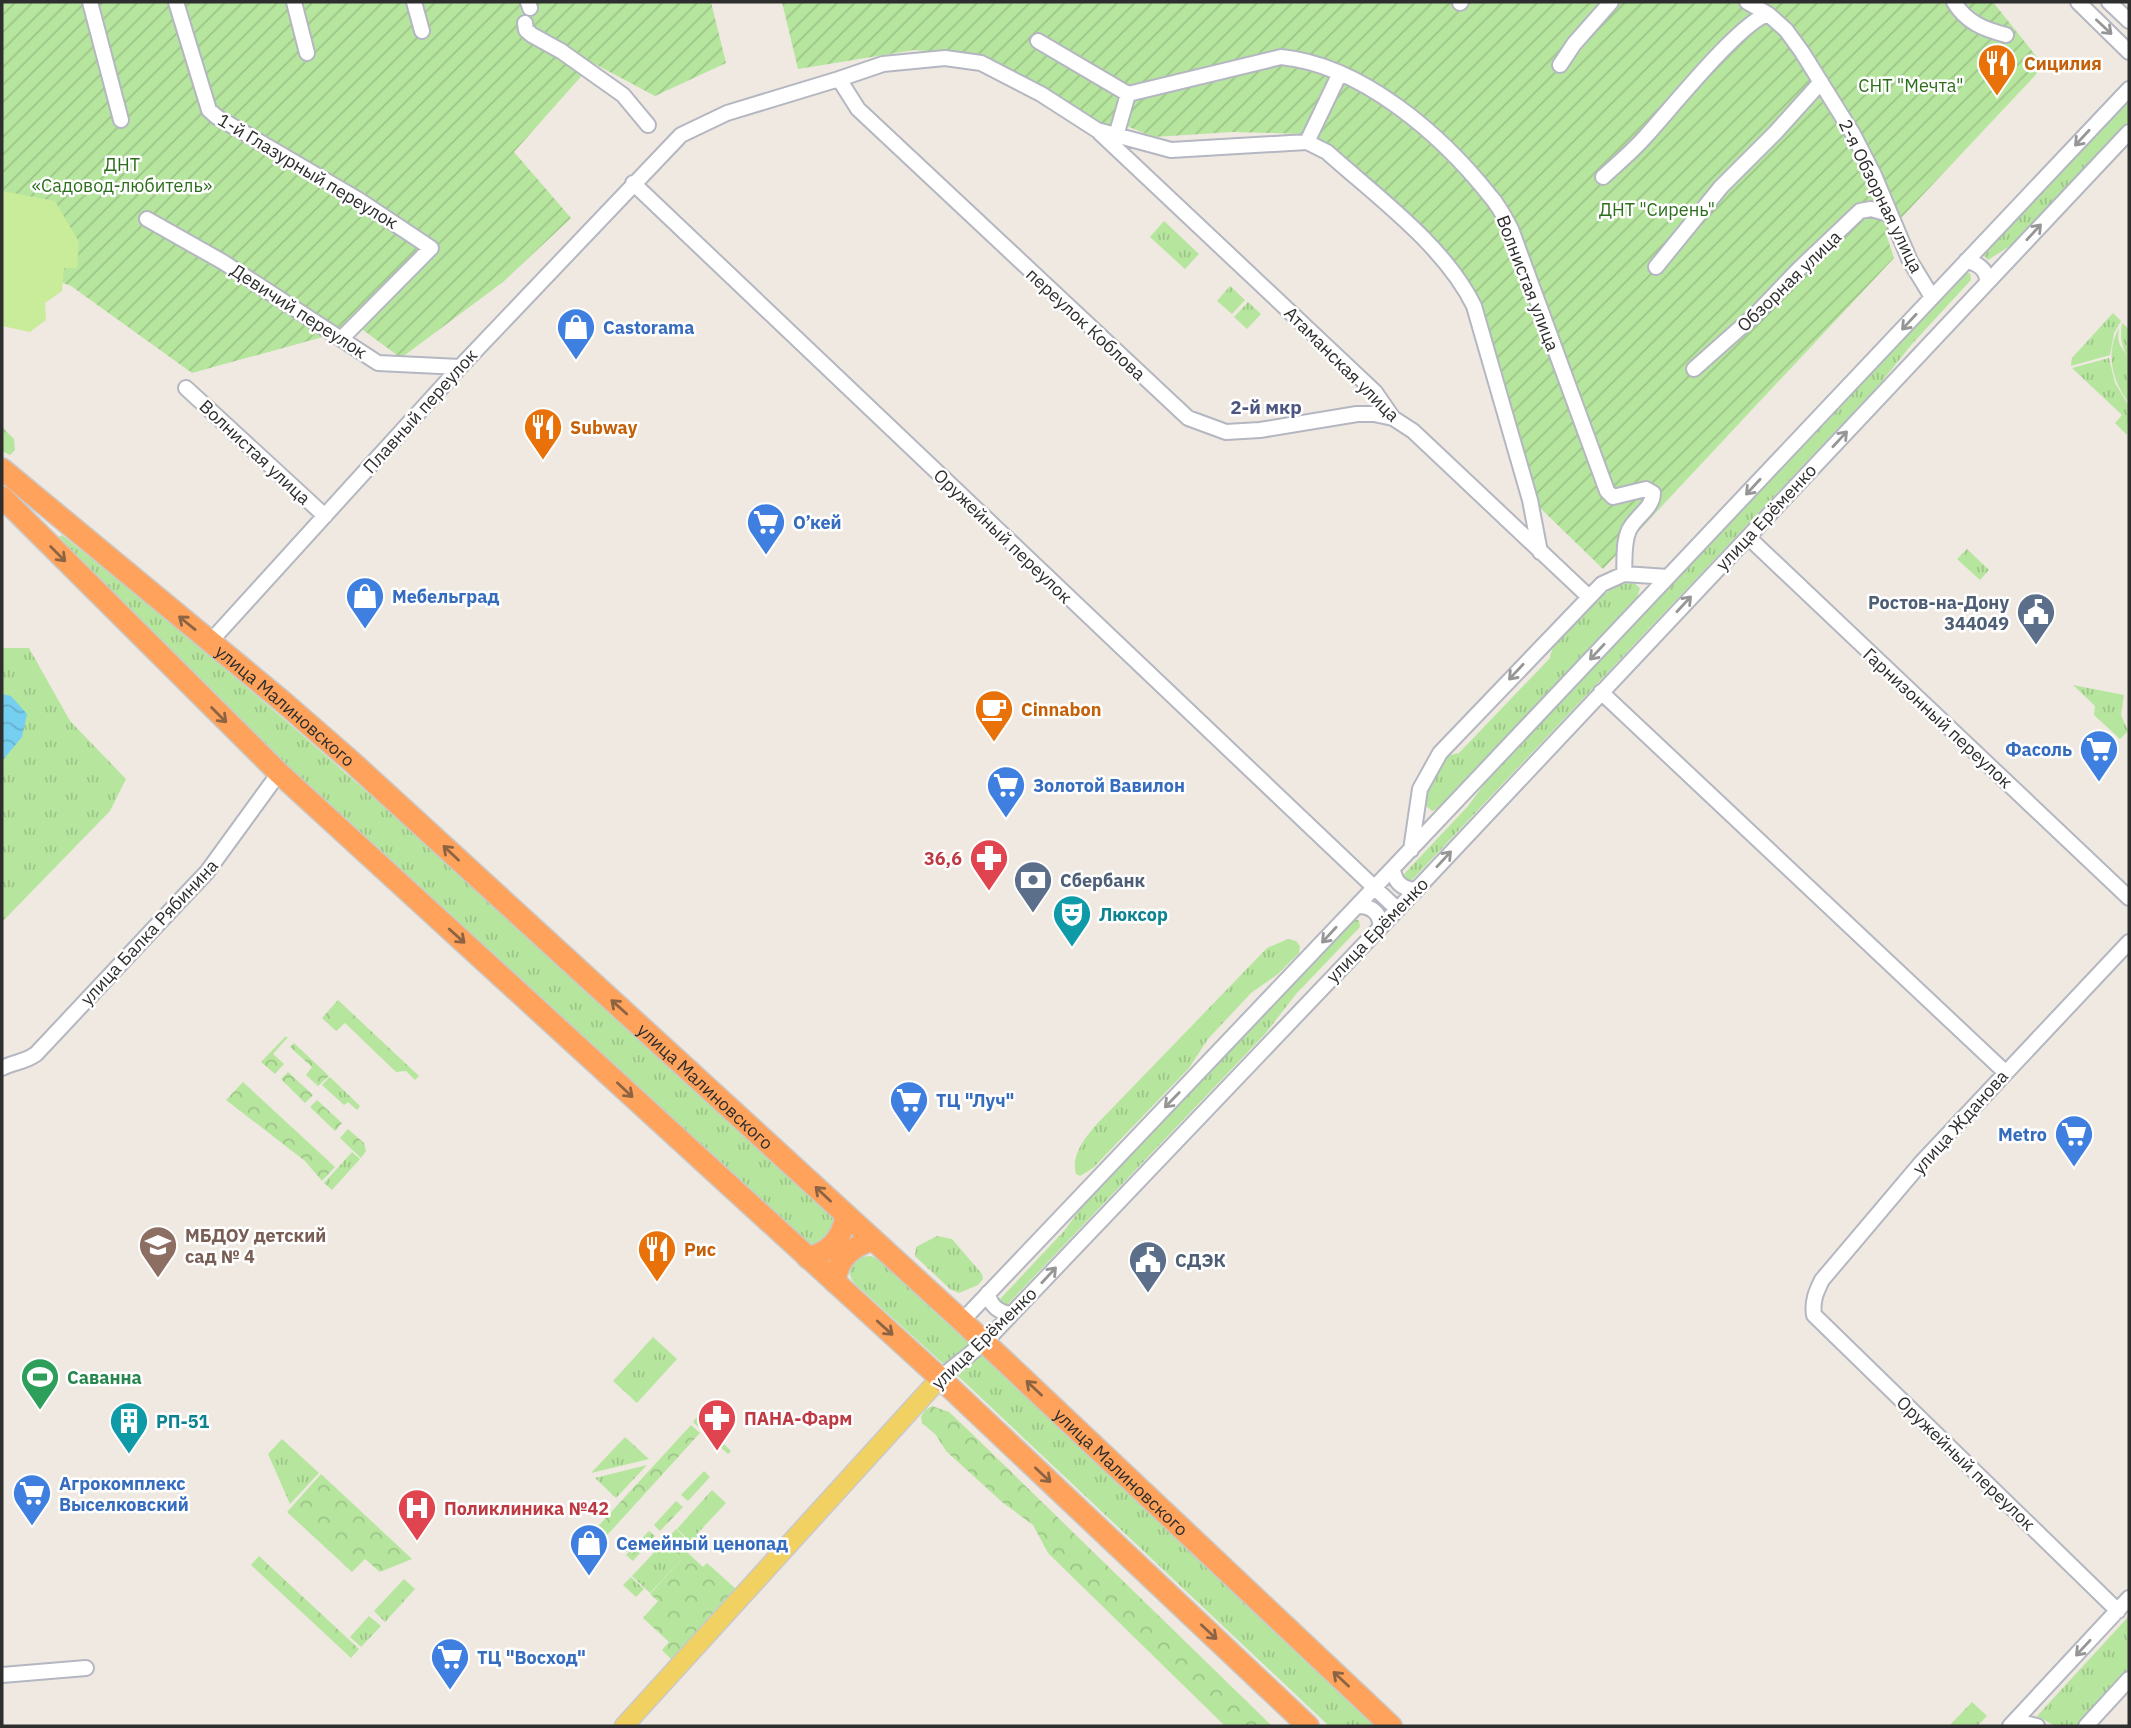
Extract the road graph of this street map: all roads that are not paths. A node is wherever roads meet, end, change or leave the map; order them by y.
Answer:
1 (90, 2) edge
2 (176, 2) edge
3 (294, 2) edge
4 (414, 2) edge
5 (1611, 2) edge
6 (1747, 2) edge
7 (1954, 2) edge
8 (2078, 2) edge
9 (2109, 2) edge
10 (1768, 14) junction
11 (2129, 21) edge
12 (525, 23) dead end
13 (422, 31) dead end
14 (2006, 35) dead end
15 (1038, 41) dead end
16 (2129, 52) edge
17 (307, 53) dead end
18 (1560, 65) dead end
19 (1340, 73) junction
20 (839, 79) junction
21 (1821, 82) junction
22 (2129, 89) edge
23 (1128, 94) junction
24 (121, 120) dead end
25 (648, 125) dead end
26 (1097, 131) junction
27 (2129, 132) edge
28 (1116, 136) junction
29 (1307, 142) junction
30 (1603, 177) dead end
31 (633, 183) junction
32 (1889, 214) junction
33 (148, 219) dead end
34 (1966, 261) junction
35 (1656, 267) dead end
36 (1987, 281) junction
37 (1932, 298) junction
38 (342, 338) junction
39 (460, 367) junction
40 (1694, 369) dead end
41 (186, 388) dead end
42 (1393, 418) junction
43 (2, 469) edge
44 (5, 502) edge
45 (325, 516) junction
46 (1748, 537) junction
47 (1541, 552) junction
48 (1624, 574) junction
49 (1668, 577) junction
50 (1588, 596) junction
51 (210, 642) junction
52 (1601, 692) junction
53 (279, 774) junction
54 (1410, 850) junction
55 (1393, 868) junction
56 (1374, 888) junction
57 (1416, 890) junction
58 (2129, 898) edge
59 (1357, 906) junction
60 (1397, 909) junction
61 (1380, 926) junction
62 (2129, 942) edge
63 (2, 1068) edge
64 (2005, 1072) junction
65 (846, 1216) junction
66 (873, 1240) junction
67 (808, 1258) junction
68 (835, 1282) junction
69 (988, 1293) junction
70 (1012, 1314) junction
71 (1814, 1315) joint
72 (962, 1321) junction
73 (985, 1342) junction
74 (940, 1378) junction
75 (2129, 1598) edge
76 (2118, 1611) junction
77 (86, 1668) dead end
78 (2, 1675) edge
79 (2129, 1679) edge
80 (2011, 1725) edge
81 (624, 1726) edge
82 (1308, 1726) edge
83 (1391, 1726) edge
84 (2037, 1726) edge
85 (2085, 1726) edge

1 - 24 street
2 - 38 street, 1-й Глазурный переулок
3 - 17 street
4 - 13 street
5 - 18 street
6 - 10 street, 2-я Обзорная улица
7 - 14 street
8 -> 16 street
9 - 11 street
10 - 21 street, 2-я Обзорная улица
10 - 30 street
12 - 25 street
15 - 23 street
19 - 23 street, Волнистая улица
19 - 29 street
19 - 48 street, Волнистая улица
20 - 26 street, Плавный переулок
20 - 31 street, Плавный переулок
20 - 42 street, переулок Коблова
21 - 32 street, 2-я Обзорная улица
21 - 35 street
22 -> 34 street, улица Ерёменко
23 - 28 street
26 - 28 street
26 - 42 street, Атаманская улица
36 -> 27 street, улица Ерёменко
28 - 29 street
29 - 47 street
31 - 39 street, Плавный переулок
31 - 56 street, Оружейный переулок
32 - 37 street, 2-я Обзорная улица
32 - 40 street, Обзорная улица
33 - 38 street, Девичий переулок
34 - 36 street
34 - 37 street, улица Ерёменко
46 -> 36 street, улица Ерёменко
37 -> 49 street, улица Ерёменко
38 - 39 street, Девичий переулок
39 - 45 street, Плавный переулок
41 - 45 street, Волнистая улица
42 - 47 street, Атаманская улица
51 -> 43 highway, улица Малиновского
44 -> 53 highway
45 - 51 street, Плавный переулок
52 -> 46 street, улица Ерёменко
46 - 58 street, Гарнизонный переулок
47 - 50 street, Атаманская улица
48 - 49 street
48 - 50 street
49 -> 54 street, улица Ерёменко
50 -> 54 street
65 -> 51 highway, улица Малиновского
57 -> 52 street, улица Ерёменко
52 - 64 street
53 - 63 street, улица Балка Рябинина
53 -> 67 highway
54 - 55 street, улица Ерёменко
55 - 56 street, улица Ерёменко
55 - 57 street
56 - 59 street, улица Ерёменко
56 - 60 street, Оружейный переулок
57 - 60 street, улица Ерёменко
59 - 61 street
59 -> 69 street, улица Ерёменко
60 - 61 street, улица Ерёменко
70 -> 61 street, улица Ерёменко
62 - 64 street, улица Жданова
64 - 71 street, улица Жданова
65 - 66 highway, улица Малиновского
65 - 67 highway
66 - 68 highway
66 - 72 highway, улица Малиновского
67 - 68 highway
68 -> 74 highway
69 - 70 street
69 - 72 street, улица Ерёменко
70 - 73 street, улица Ерёменко
71 - 76 street, Оружейный переулок
72 - 73 highway, улица Малиновского
73 - 74 street, улица Ерёменко
83 -> 73 highway, улица Малиновского
74 - 81 main road, улица Ерёменко
74 -> 82 highway
75 - 76 street
76 -> 80 street
77 - 78 street
79 - 85 street
80 - 84 street

